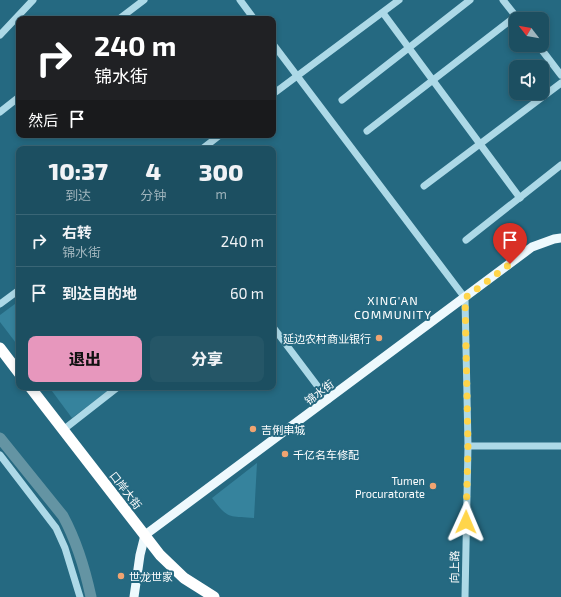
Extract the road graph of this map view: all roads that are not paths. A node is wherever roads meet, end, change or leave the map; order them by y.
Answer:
1 (33, 0) edge
2 (144, 0) edge
3 (240, 0) edge
4 (399, 0) edge
5 (470, 0) edge
6 (504, 0) edge
7 (513, 12) edge
8 (383, 13) junction
9 (18, 16) edge
10 (123, 16) edge
11 (252, 16) edge
12 (16, 18) edge
13 (509, 24) edge
14 (0, 35) edge
15 (276, 48) edge
16 (409, 48) junction
17 (543, 52) edge
18 (561, 75) edge
19 (297, 76) junction
20 (433, 80) junction
21 (561, 83) edge
22 (276, 92) edge
23 (16, 99) edge
24 (342, 100) dead end
25 (0, 112) edge
26 (367, 131) dead end
27 (216, 138) edge
28 (480, 144) junction
29 (206, 146) edge
30 (561, 165) edge
31 (424, 186) dead end
32 (520, 198) junction
33 (561, 238) edge
34 (466, 240) dead end
35 (16, 292) edge
36 (465, 298) junction
37 (0, 304) edge
38 (276, 331) edge
39 (0, 348) edge
40 (16, 369) edge
41 (32, 390) edge
42 (114, 390) edge
43 (328, 400) junction
44 (63, 430) junction
45 (468, 446) junction
46 (561, 446) edge
47 (0, 455) edge
48 (145, 535) junction
49 (135, 595) edge
50 (80, 597) edge
51 (214, 597) edge
52 (465, 597) edge

1 - 9 street
2 - 10 street
3 - 11 street
4 - 8 street
5 - 16 street
6 - 7 street
8 - 16 street
8 - 19 street
12 - 14 street
13 - 20 street
15 - 19 street
16 - 20 street
16 - 24 street
17 - 18 street
19 - 22 street
19 - 36 street
20 - 26 street
20 - 28 street
21 - 28 street
23 - 25 street
27 - 29 street
28 - 31 street
28 - 32 street
30 - 32 street
32 - 34 street
33 - 36 main road, 锦水街
35 - 37 street
36 - 43 main road, 锦水街
36 - 45 street, 向上路
38 - 43 street
39 - 40 highway
41 - 44 highway, 口岸大街
42 - 44 street
43 - 48 main road, 锦水街
44 - 48 highway, 口岸大街
45 - 46 street
45 - 52 street, 向上路
47 - 50 street
48 - 49 main road
48 - 51 highway, 口岸大街

